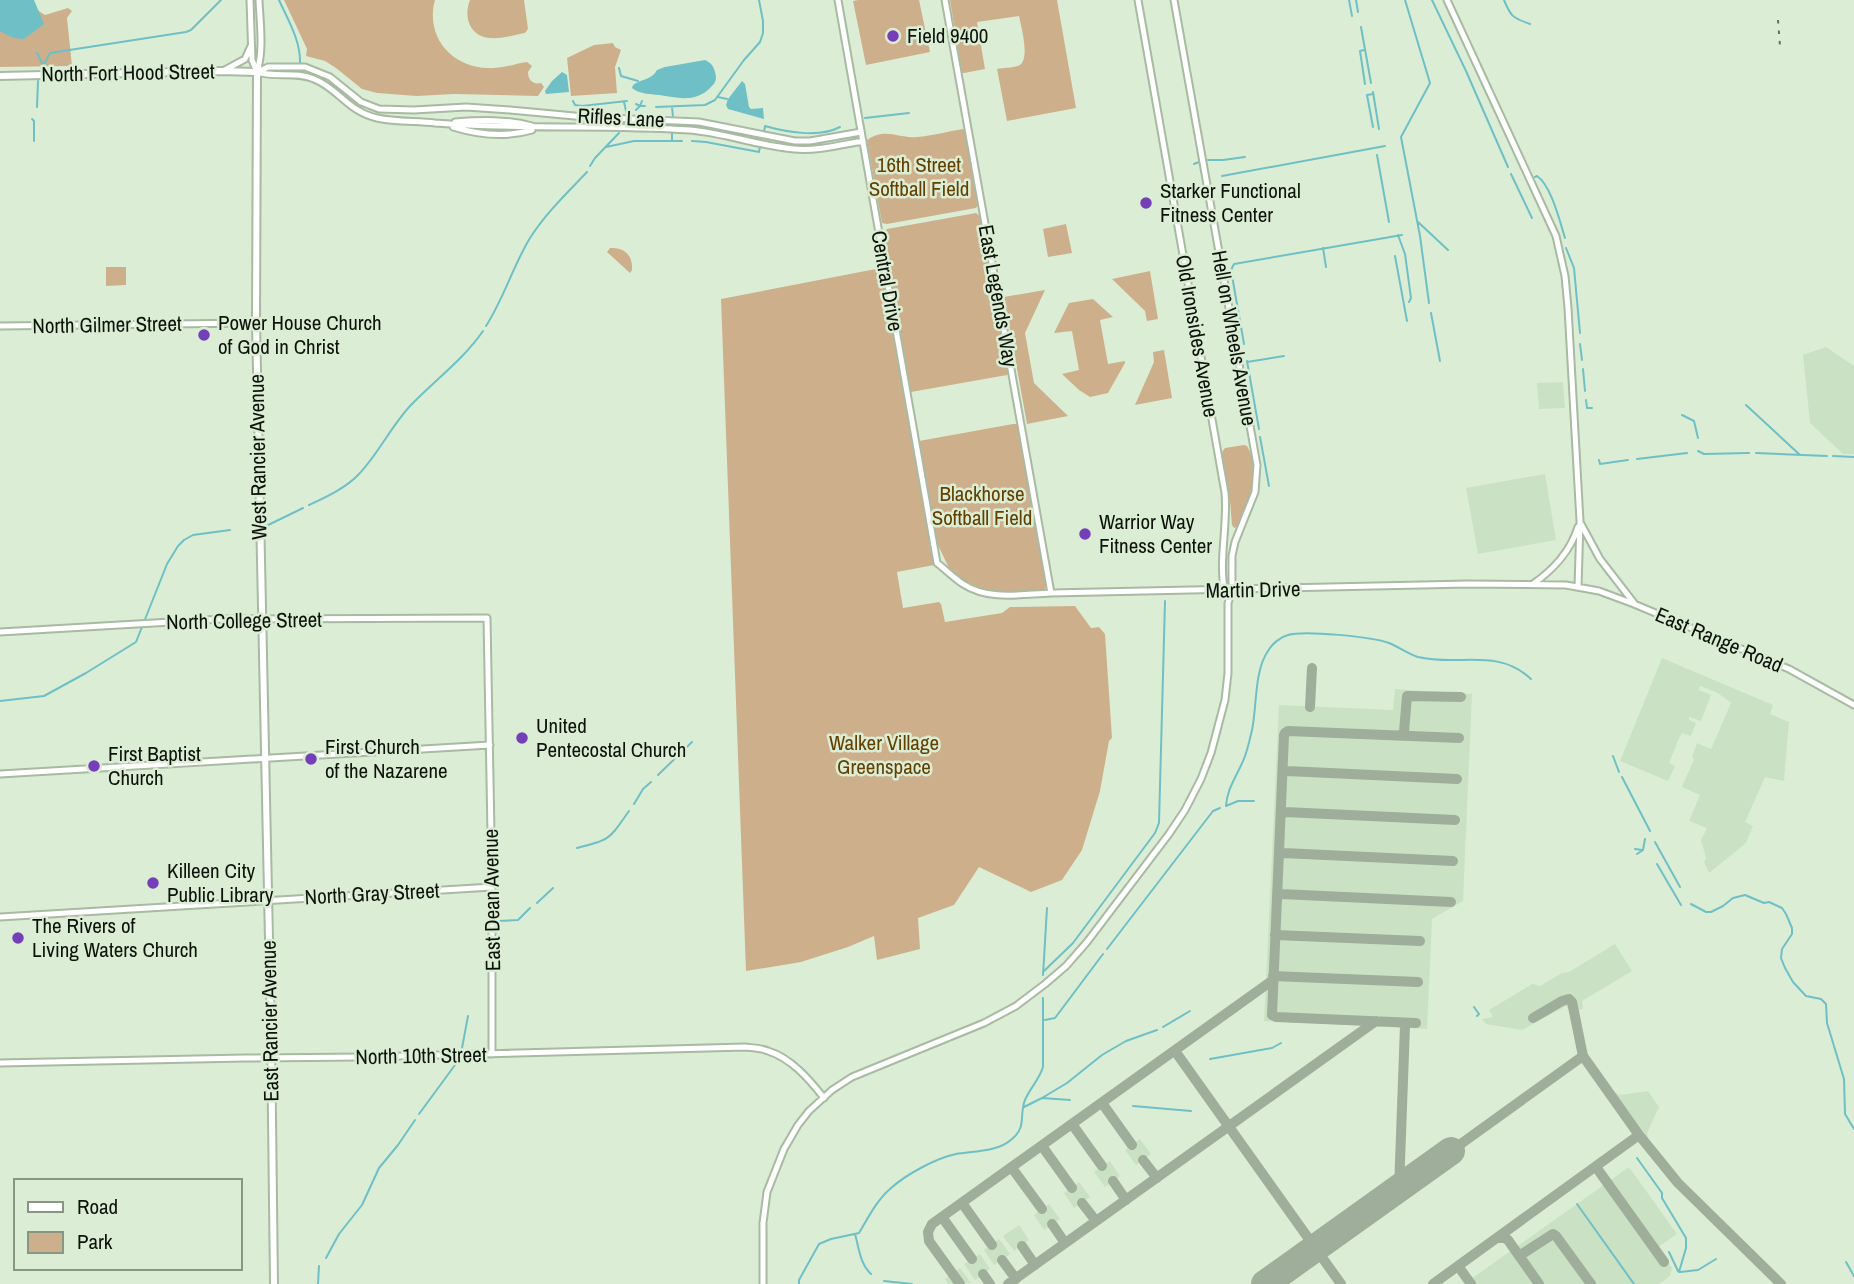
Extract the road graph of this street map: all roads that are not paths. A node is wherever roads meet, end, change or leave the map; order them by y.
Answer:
1 (250, 0) edge
2 (259, 0) edge
3 (838, 0) edge
4 (945, 0) edge
5 (1138, 0) edge
6 (1174, 0) edge
7 (1447, 0) edge
8 (251, 46) junction
9 (222, 71) junction
10 (257, 72) junction
11 (0, 76) edge
12 (379, 109) joint
13 (442, 124) joint
14 (861, 132) junction
15 (863, 141) junction
16 (256, 323) junction
17 (0, 326) edge
18 (1580, 521) junction
19 (937, 563) joint
20 (1534, 584) junction
21 (1578, 587) junction
22 (1224, 590) junction
23 (1232, 590) junction
24 (1051, 593) junction
25 (1228, 603) junction
26 (1634, 604) junction
27 (262, 618) junction
28 (487, 618) joint
29 (0, 632) edge
30 (1854, 705) edge
31 (491, 745) junction
32 (264, 758) junction
33 (0, 775) edge
34 (492, 887) junction
35 (267, 900) junction
36 (0, 917) edge
37 (492, 1054) junction
38 (271, 1057) junction
39 (0, 1063) edge
40 (824, 1098) junction
41 (274, 1284) edge
42 (764, 1284) edge

1 - 8 street
2 - 10 street
3 - 14 street, Central Drive
4 - 24 street, East Legends Way
5 - 22 street, Old Ironsides Avenue
6 - 23 street, Hell on Wheels Avenue
7 - 18 street
8 - 9 street
8 - 10 street
9 - 10 main road, North Fort Hood Street
9 - 11 main road, North Fort Hood Street
10 - 12 street, North Fort Hood Street
10 - 13 street, North Fort Hood Street
10 - 16 main road, West Rancier Avenue
12 - 14 street, Rifles Lane
13 - 15 street, Rifles Lane
14 - 15 street, Central Drive
15 - 19 street, Central Drive
16 - 17 street, North Gilmer Street
16 - 27 main road, West Rancier Avenue
18 - 20 street
18 - 21 street
18 - 26 street
19 - 24 street, Martin Drive
20 - 21 street, Martin Drive
20 - 23 street, Martin Drive
21 - 26 street, East Range Road
22 - 23 street, Martin Drive
22 - 24 street, Martin Drive
22 - 25 street, Old Ironsides Avenue
23 - 25 street, Hell on Wheels Avenue
25 - 40 street
26 - 30 street, East Range Road
27 - 28 street, North College Street
27 - 29 street, North College Street
27 - 32 main road, West Rancier Avenue
28 - 31 street, East Dean Avenue
31 - 32 street
31 - 34 street, East Dean Avenue
32 - 33 street
32 - 35 main road, East Rancier Avenue
34 - 35 street, North Gray Street
34 - 37 street, East Dean Avenue
35 - 36 street, North Gray Street
35 - 38 main road, East Rancier Avenue
37 - 38 street, North 10th Street
37 - 40 street, North 10th Street
38 - 39 street, North 10th Street
38 - 41 main road, East Rancier Avenue
40 - 42 street

